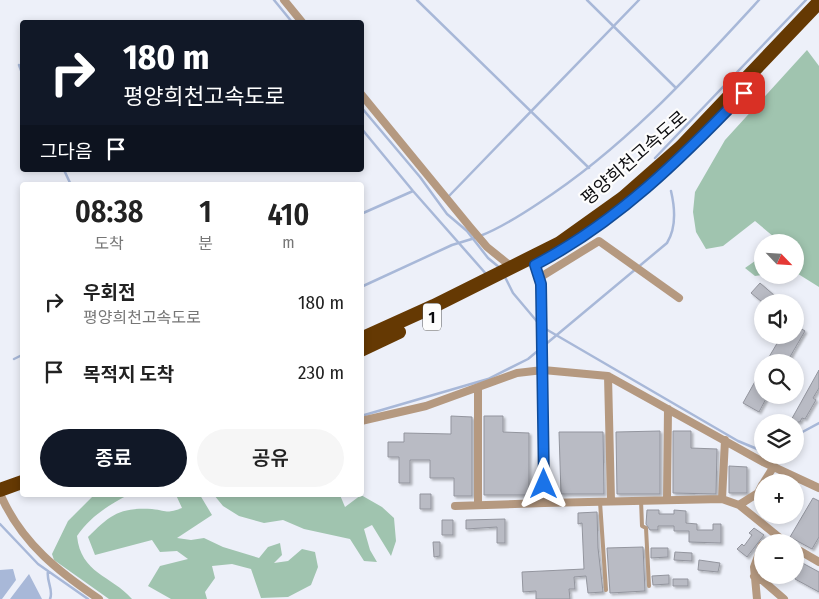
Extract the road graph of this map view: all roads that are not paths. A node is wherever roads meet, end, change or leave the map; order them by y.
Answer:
1 (284, 0) edge
2 (819, 2) edge
3 (819, 14) edge
4 (300, 20) edge
5 (364, 98) edge
6 (537, 272) junction
7 (506, 275) junction
8 (679, 298) dead end
9 (364, 338) edge
10 (364, 348) edge
11 (543, 370) junction
12 (608, 376) junction
13 (478, 388) junction
14 (668, 408) junction
15 (364, 420) edge
16 (726, 440) junction
17 (774, 466) junction
18 (769, 474) edge
19 (20, 483) edge
20 (819, 488) edge
21 (20, 491) edge
22 (754, 495) edge
23 (1, 496) edge
24 (667, 499) junction
25 (722, 499) junction
26 (600, 500) junction
27 (611, 500) junction
28 (641, 500) junction
29 (544, 503) junction
30 (478, 505) junction
31 (738, 505) junction
32 (455, 506) dead end
33 (771, 533) edge
34 (804, 553) edge
35 (819, 562) edge
36 (755, 584) edge
37 (767, 584) edge
38 (649, 586) dead end
39 (606, 590) dead end
40 (99, 599) edge
41 (757, 599) edge
42 (784, 599) edge

1 - 4 street
2 - 7 highway, 평양희천고속도로 / 1
3 - 6 highway, 평양희천고속도로 / 1
5 - 7 street
6 - 7 highway, 평양희천고속도로 / 1
6 - 8 street
6 - 11 street
7 - 9 highway, 평양희천고속도로 / 1
7 - 10 highway, 평양희천고속도로 / 1
11 - 12 street
11 - 13 street
11 - 29 street
12 - 14 street
12 - 27 street
13 - 15 street
13 - 30 street
14 - 16 street
14 - 24 street
16 - 17 street
16 - 25 street
17 - 18 street
17 - 20 street
19 - 23 highway
21 - 23 highway
22 - 31 street
23 - 40 street
24 - 25 street
24 - 28 street
25 - 31 street
26 - 27 street
26 - 29 street
26 - 39 lane
27 - 28 street
28 - 38 lane
29 - 30 street
30 - 32 street
31 - 33 street
34 - 35 street
36 - 41 street
37 - 42 street

